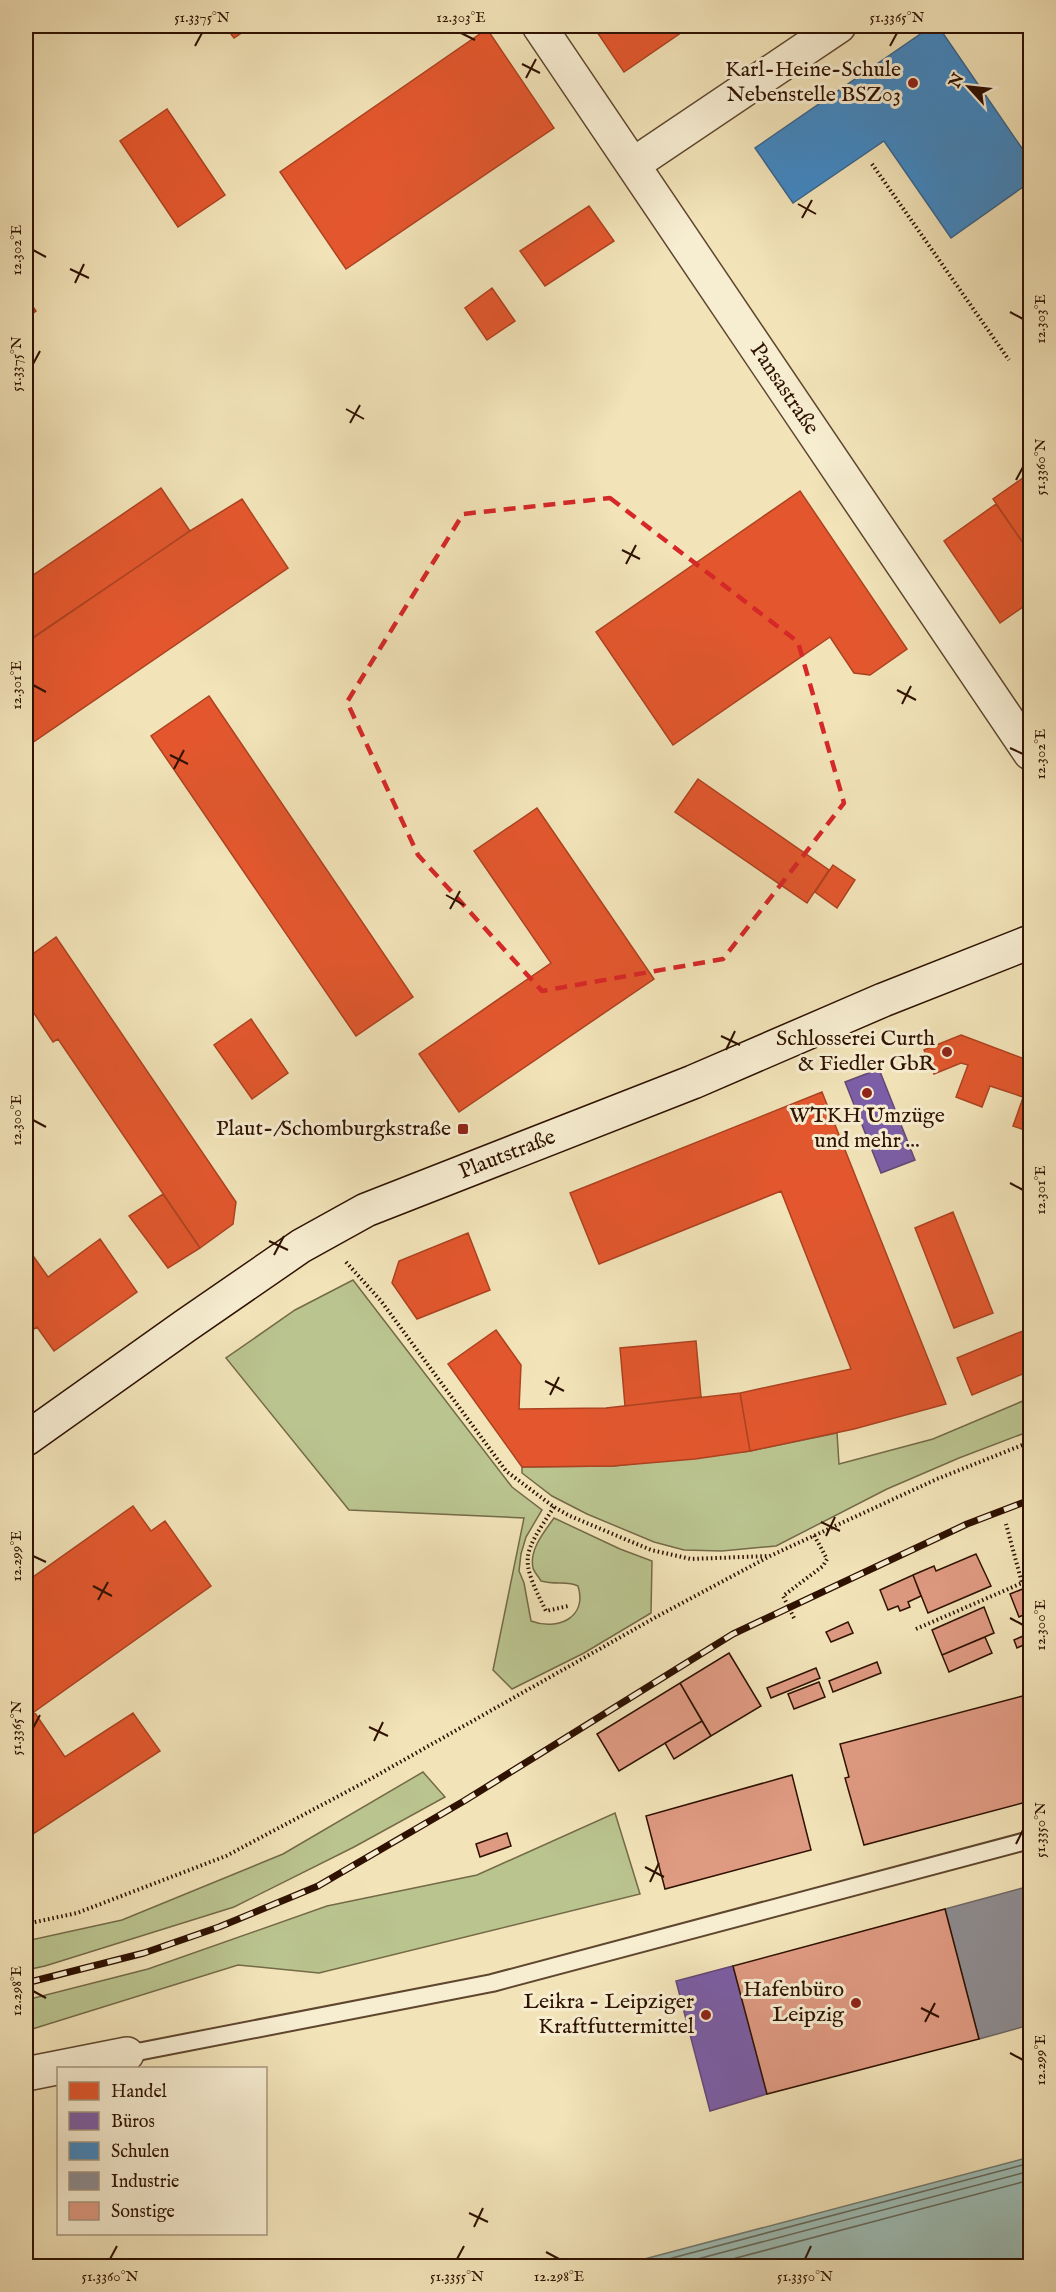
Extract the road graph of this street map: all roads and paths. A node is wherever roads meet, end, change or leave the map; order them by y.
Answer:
1 (539, 26) edge
2 (839, 26) edge
3 (634, 164) junction
4 (872, 164) dead end
5 (1009, 360) dead end
6 (1030, 753) edge
7 (1030, 942) edge
8 (322, 1234) junction
9 (26, 1439) edge
10 (1030, 1442) edge
11 (554, 1507) junction
12 (1006, 1524) dead end
13 (814, 1535) junction
14 (770, 1556) junction
15 (1030, 1580) edge
16 (1022, 1583) junction
17 (568, 1606) dead end
18 (794, 1618) dead end
19 (916, 1629) dead end
20 (1030, 1840) edge
21 (26, 1924) edge
22 (127, 2054) joint
23 (61, 2067) edge
24 (57, 2068) edge
25 (26, 2074) edge

1 - 3 street, Pansastraße
2 - 3 street
3 - 6 street, Pansastraße
4 - 5 path
7 - 8 street, Plautstraße
8 - 9 street, Plautstraße
8 - 11 path
10 - 13 path
11 - 14 path
11 - 17 path
12 - 16 path
13 - 14 path
13 - 18 path
14 - 21 path
15 - 16 path
16 - 19 path
20 - 22 lane
22 - 23 street
24 - 25 street

